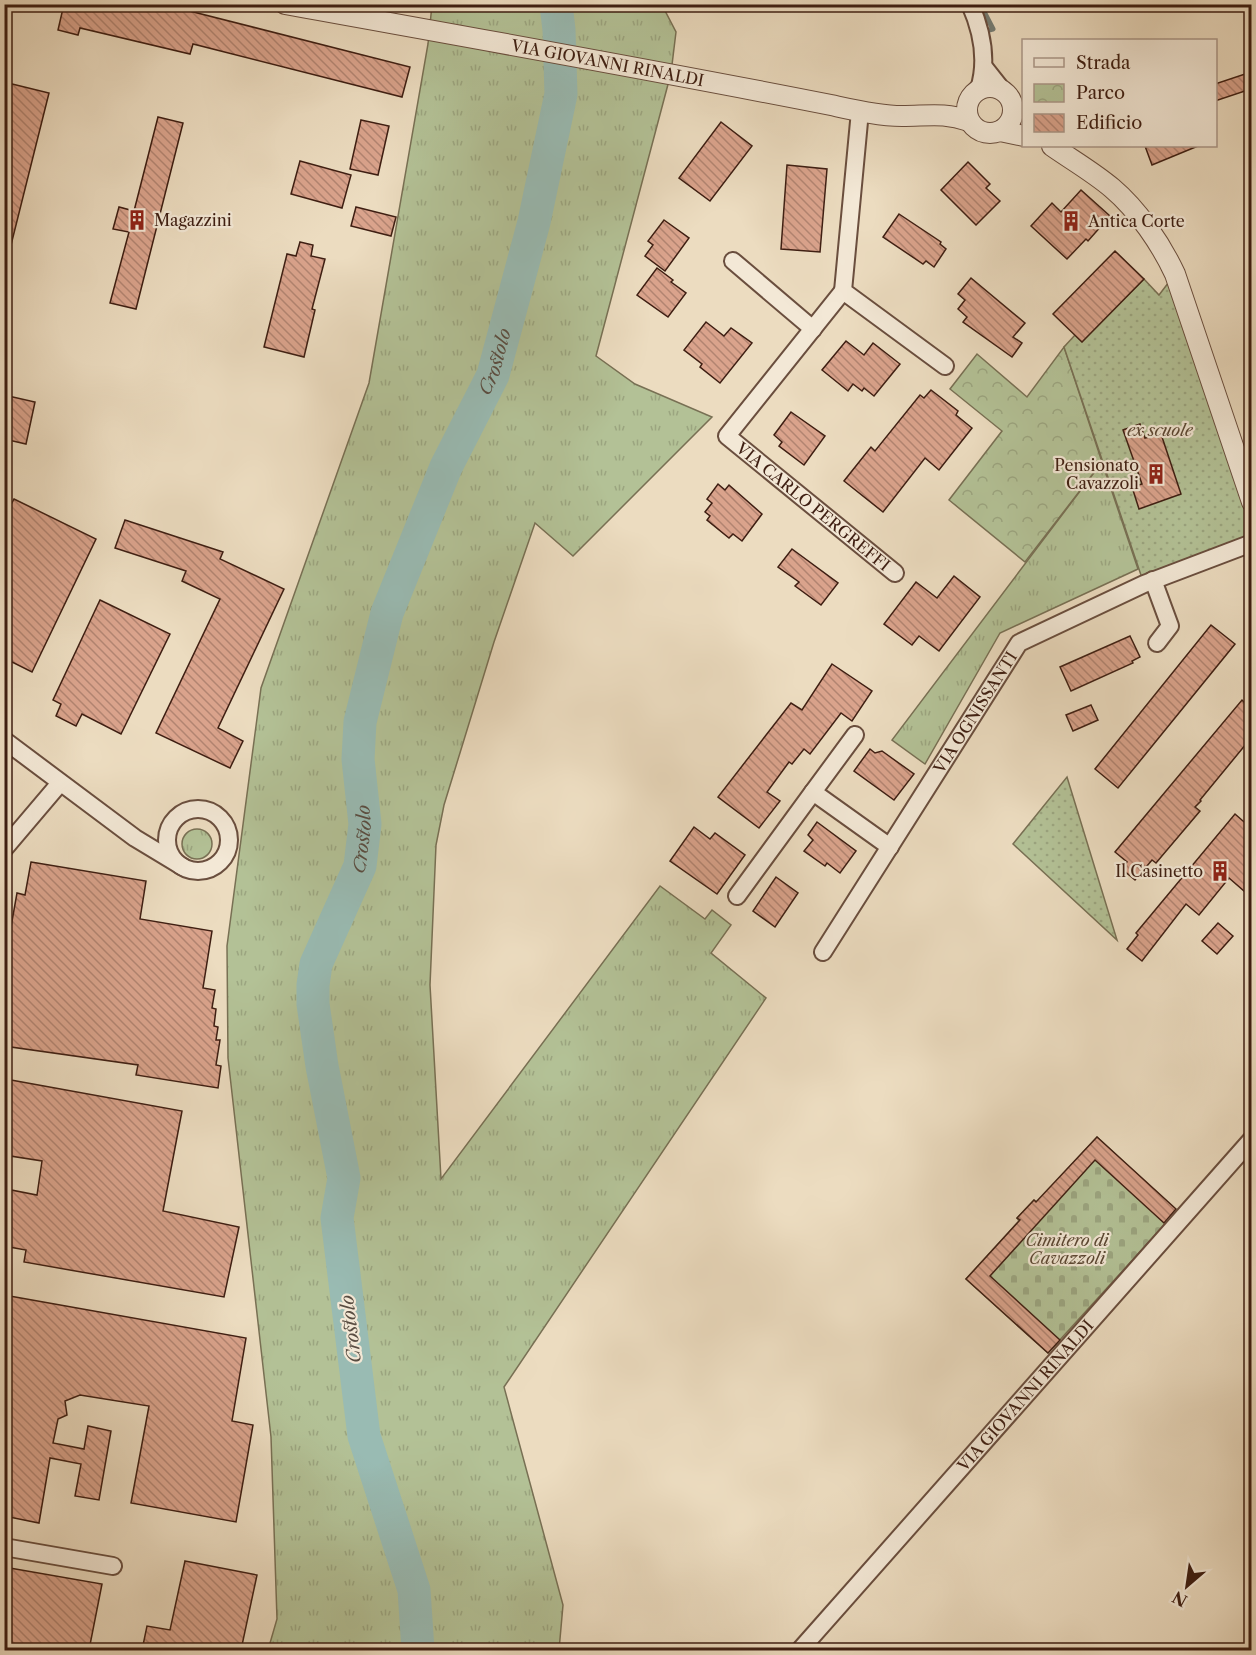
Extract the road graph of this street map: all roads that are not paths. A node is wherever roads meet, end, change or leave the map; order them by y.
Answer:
1 (285, 4) edge
2 (970, 4) edge
3 (984, 67) junction
4 (976, 91) junction
5 (1013, 105) edge
6 (860, 111) junction
7 (932, 113) junction
8 (969, 122) junction
9 (1000, 131) junction
10 (1022, 136) edge
11 (1054, 147) edge
12 (733, 261) dead end
13 (843, 291) junction
14 (813, 329) junction
15 (945, 366) dead end
16 (1251, 502) edge
17 (1251, 543) edge
18 (895, 573) dead end
19 (1153, 580) junction
20 (1157, 643) dead end
21 (855, 735) dead end
22 (6, 746) edge
23 (60, 783) junction
24 (813, 792) junction
25 (171, 826) junction
26 (135, 838) junction
27 (890, 848) junction
28 (4, 849) edge
29 (183, 867) junction
30 (737, 896) dead end
31 (823, 952) dead end
32 (1251, 1139) edge
33 (4, 1547) edge
34 (113, 1566) dead end
35 (800, 1650) edge

1 - 6 street, VIA GIOVANNI RINALDI
2 - 3 street
3 - 4 street
3 - 5 street
4 - 5 street
4 - 7 street
4 - 8 street
5 - 9 street
6 - 7 street, VIA GIOVANNI RINALDI
6 - 13 street
7 - 8 street
8 - 9 street
9 - 10 street
11 - 16 street
12 - 14 street
13 - 14 street, VIA CARLO PERGREFFI
13 - 15 street
14 - 18 street, VIA CARLO PERGREFFI
17 - 19 street, VIA OGNISSANTI
19 - 20 street
19 - 27 street, VIA OGNISSANTI
21 - 24 street
22 - 23 street
23 - 26 street
23 - 28 street
24 - 27 street
24 - 30 street
25 - 26 street
25 - 29 street
25 - 29 street
26 - 29 street
27 - 31 street, VIA OGNISSANTI
32 - 35 street, VIA GIOVANNI RINALDI
33 - 34 street

